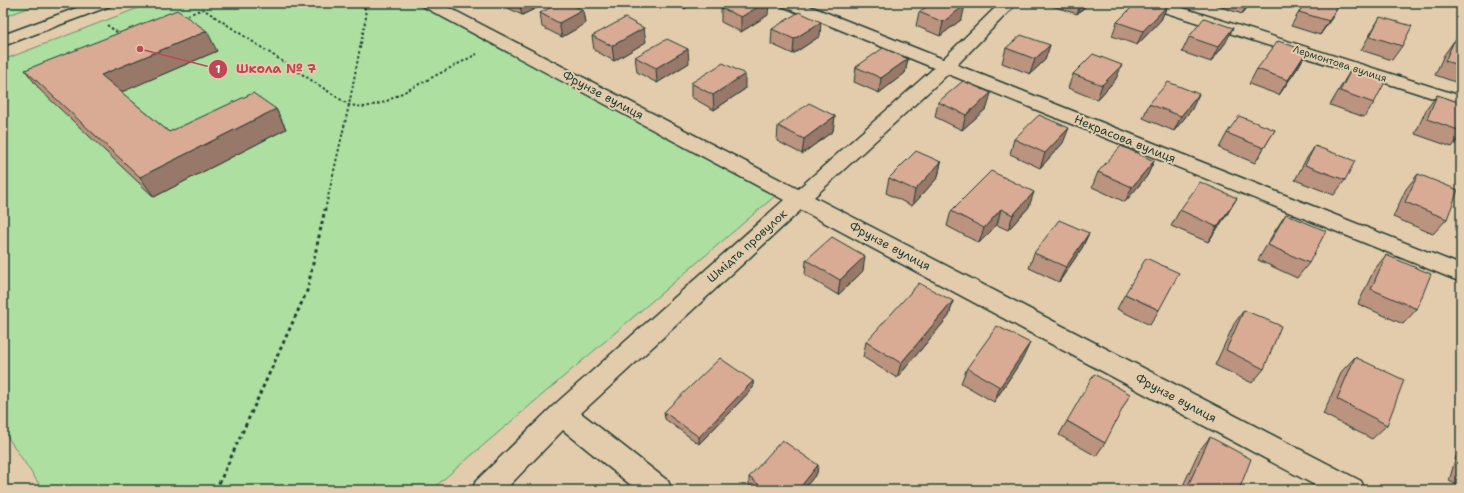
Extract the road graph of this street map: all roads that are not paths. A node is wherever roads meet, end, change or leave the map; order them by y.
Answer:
1 (104, 3) edge
2 (428, 3) edge
3 (788, 3) edge
4 (1009, 3) edge
5 (1151, 3) edge
6 (3, 41) edge
7 (945, 66) junction
8 (1461, 102) edge
9 (799, 199) junction
10 (1461, 274) edge
11 (562, 414) junction
12 (486, 490) edge
13 (658, 490) edge
14 (1351, 490) edge

1 - 6 street
2 - 9 street, Фрунзе вулиця
3 - 7 street, Некрасова вулиця
4 - 7 street, Шмідта провулок
5 - 8 street, Лермонтова вулиця
7 - 9 street, Шмідта провулок
7 - 10 street, Некрасова вулиця
9 - 11 street, Шмідта провулок
9 - 14 street, Фрунзе вулиця
11 - 12 street, Шмідта провулок
11 - 13 street

